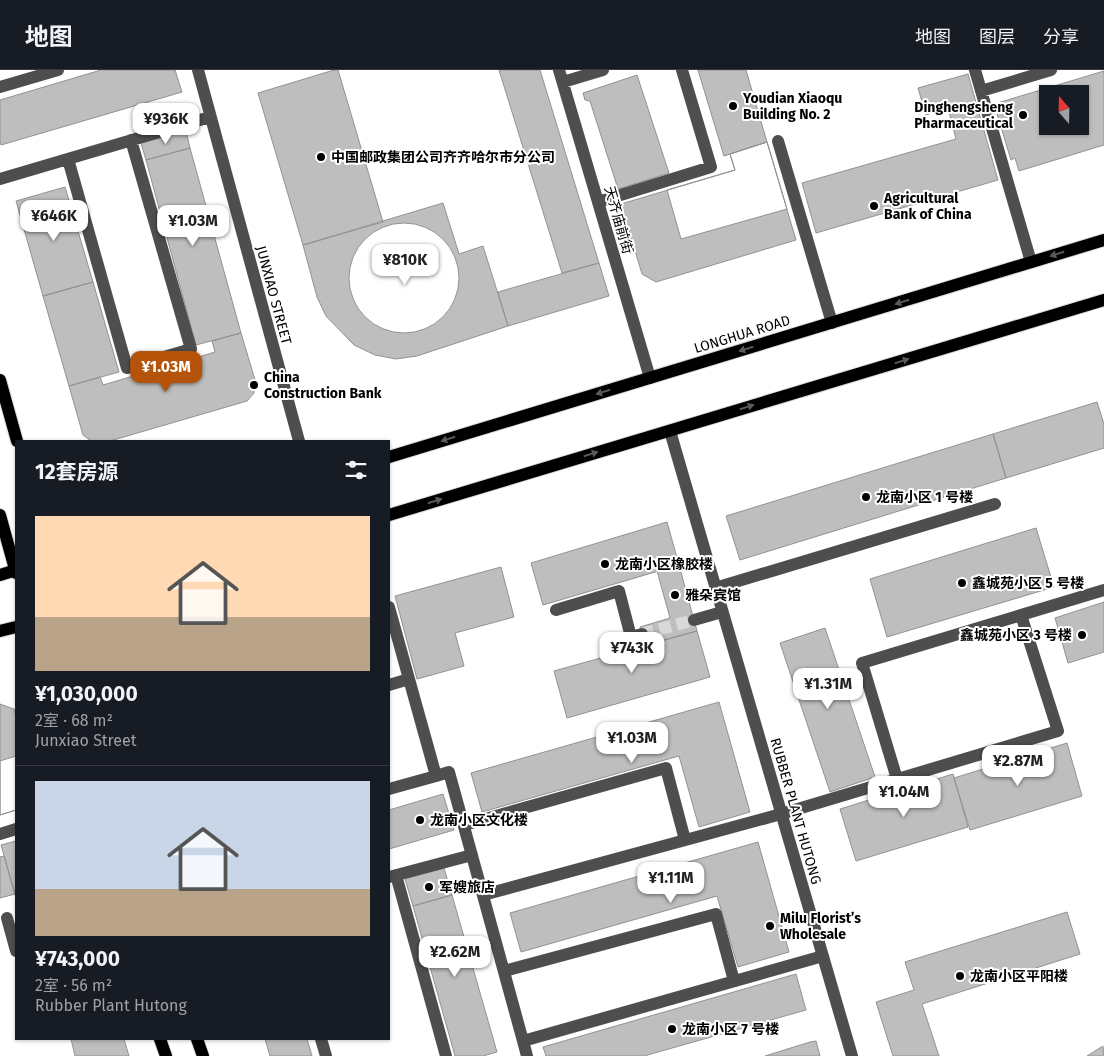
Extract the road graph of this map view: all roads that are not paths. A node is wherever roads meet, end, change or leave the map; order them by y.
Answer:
1 (198, 70) edge
2 (603, 70) edge
3 (682, 70) edge
4 (975, 70) edge
5 (1050, 70) edge
6 (51, 71) edge
7 (561, 76) edge
8 (0, 87) edge
9 (981, 91) junction
10 (210, 118) junction
11 (131, 140) junction
12 (778, 141) dead end
13 (68, 159) junction
14 (0, 178) edge
15 (598, 202) junction
16 (1104, 240) edge
17 (1031, 262) junction
18 (1104, 300) edge
19 (832, 323) junction
20 (650, 378) junction
21 (0, 380) edge
22 (670, 431) junction
23 (17, 440) edge
24 (299, 440) edge
25 (390, 457) edge
26 (995, 504) dead end
27 (0, 515) edge
28 (390, 515) edge
29 (15, 568) edge
30 (15, 571) edge
31 (0, 575) edge
32 (715, 588) junction
33 (1104, 590) edge
34 (556, 610) dead end
35 (390, 611) edge
36 (722, 612) junction
37 (1021, 615) junction
38 (694, 620) tunnel mouth
39 (15, 627) edge
40 (0, 631) edge
41 (642, 634) dead end
42 (409, 679) junction
43 (390, 685) edge
44 (436, 776) junction
45 (897, 779) junction
46 (390, 789) edge
47 (781, 814) junction
48 (464, 825) junction
49 (15, 829) edge
50 (0, 834) edge
51 (685, 840) junction
52 (472, 855) junction
53 (392, 876) edge
54 (483, 895) junction
55 (7, 918) dead end
56 (15, 946) edge
57 (823, 956) junction
58 (504, 971) junction
59 (734, 981) junction
60 (160, 1040) edge
61 (197, 1040) edge
62 (321, 1040) edge
63 (523, 1041) junction
64 (166, 1056) edge
65 (202, 1056) edge
66 (326, 1056) edge
67 (446, 1056) edge
68 (527, 1056) edge
69 (852, 1056) edge

1 - 10 street, JUNXIAO STREET
2 - 7 street
3 - 15 street
4 - 9 street
5 - 9 street
6 - 8 street
7 - 15 street, 天齐庙前街
9 - 17 street
10 - 11 street
10 - 24 street, JUNXIAO STREET
11 - 13 street
11 - 13 street
12 - 19 street
13 - 14 street
15 - 20 street, 天齐庙前街
16 -> 17 main road, LONGHUA ROAD
17 -> 19 main road, LONGHUA ROAD
22 -> 18 main road
19 -> 20 main road, LONGHUA ROAD
20 -> 25 main road, LONGHUA ROAD
21 - 23 main road
28 -> 22 main road
22 - 32 street, RUBBER PLANT HUTONG
26 - 32 street
27 - 29 main road
30 - 31 main road
32 - 36 street, RUBBER PLANT HUTONG
33 - 37 street
34 - 41 street
35 - 42 street
36 - 38 street
36 - 47 street, RUBBER PLANT HUTONG
37 - 45 street
37 - 45 street
39 - 40 main road
42 - 43 street
42 - 44 street
44 - 46 street
44 - 48 street
45 - 47 street
47 - 51 street
47 - 57 street, RUBBER PLANT HUTONG
48 - 51 street
48 - 52 street
49 - 50 street
51 - 54 street
52 - 53 street
52 - 54 street
53 - 67 street
54 - 58 street
55 - 56 street
57 - 59 street
57 - 69 street, RUBBER PLANT HUTONG
58 - 59 street
58 - 63 street
59 - 63 street
60 - 64 main road
61 - 65 main road
62 - 66 street
63 - 68 street

